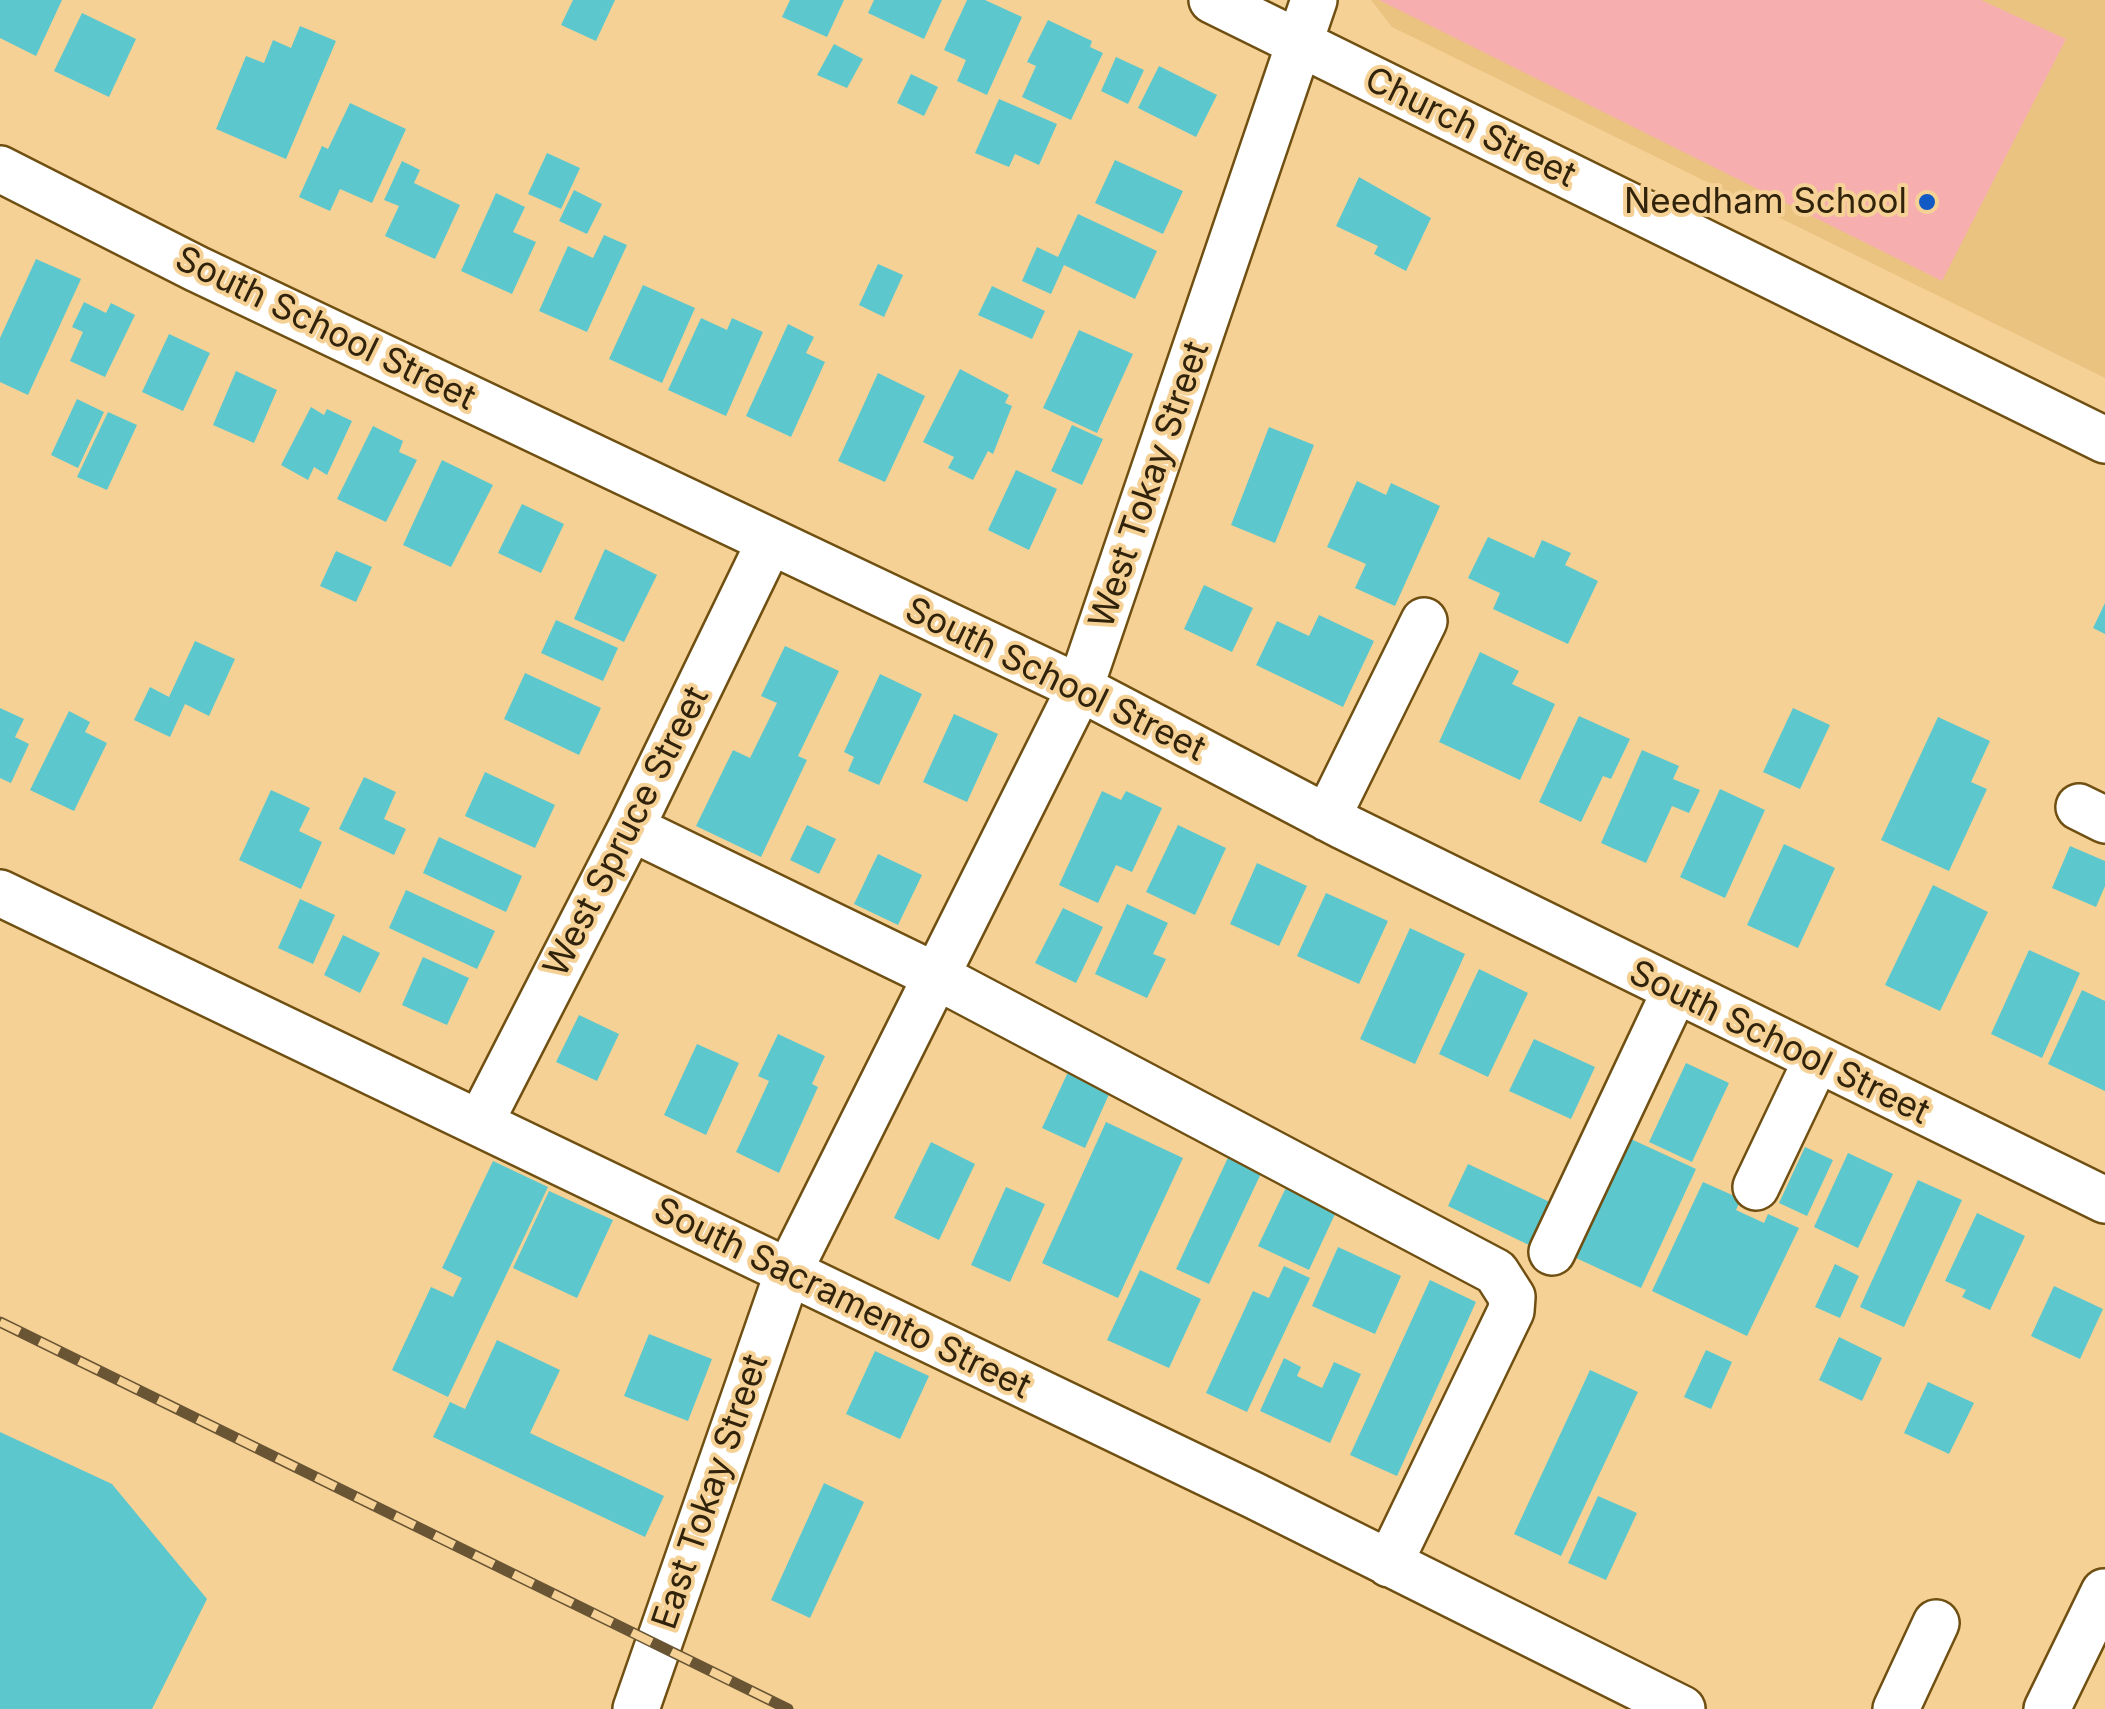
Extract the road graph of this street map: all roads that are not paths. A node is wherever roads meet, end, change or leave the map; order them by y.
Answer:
1 (1212, 0) edge
2 (1314, 0) edge
3 (1299, 44) junction
4 (0, 169) edge
5 (2105, 440) edge
6 (770, 541) junction
7 (1424, 621) dead end
8 (1080, 688) junction
9 (1327, 818) junction
10 (631, 828) junction
11 (0, 894) edge
12 (938, 976) junction
13 (1675, 991) junction
14 (1816, 1061) junction
15 (481, 1121) junction
16 (1756, 1187) dead end
17 (2105, 1200) edge
18 (1552, 1252) dead end
19 (787, 1275) junction
20 (1389, 1564) junction
21 (2104, 1592) edge
22 (1936, 1623) dead end
23 (636, 1709) edge
24 (1682, 1709) edge
25 (1896, 1709) edge
26 (2047, 1709) edge

1 - 3 street, Church Street
2 - 3 street, West Tokay Street
3 - 5 street, Church Street
3 - 8 street, West Tokay Street
4 - 6 street, South School Street
6 - 8 street, South School Street
6 - 10 street, West Spruce Street
7 - 9 street
8 - 9 street, South School Street
8 - 12 street, West Tokay Street
9 - 13 street, South School Street
10 - 12 street
10 - 15 street, West Spruce Street
11 - 15 street, South Sacramento Street
12 - 19 street, West Tokay Street
12 - 20 street
13 - 14 street, South School Street
13 - 18 street
14 - 16 street
14 - 17 street, South School Street
15 - 19 street, South Sacramento Street
19 - 20 street, South Sacramento Street
19 - 23 street, East Tokay Street
20 - 24 street, South Sacramento Street
21 - 26 street
22 - 25 street

